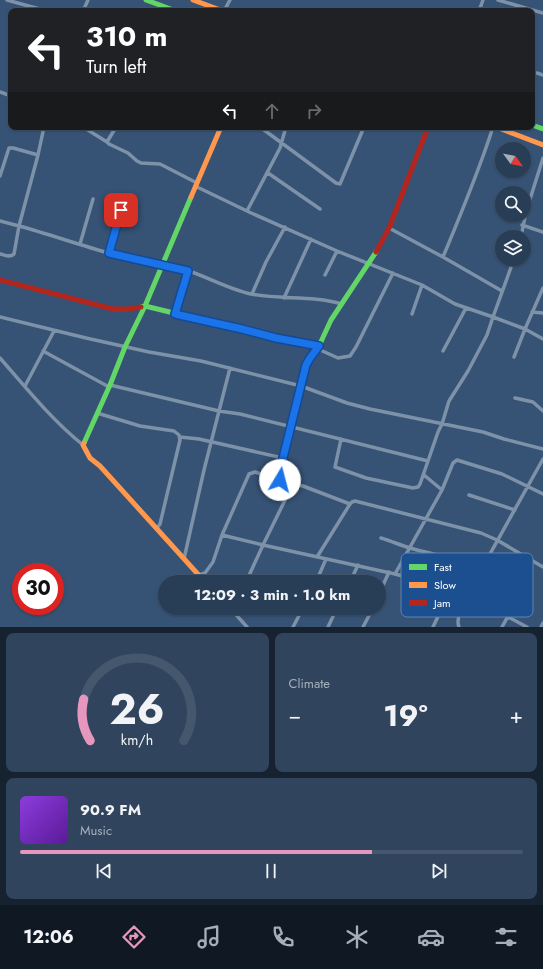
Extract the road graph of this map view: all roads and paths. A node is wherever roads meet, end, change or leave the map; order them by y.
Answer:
1 (7, 0) edge
2 (146, 0) edge
3 (193, 0) edge
4 (498, 0) edge
5 (37, 8) edge
6 (168, 8) edge
7 (216, 8) edge
8 (526, 8) edge
9 (537, 73) dead end
10 (543, 75) edge
11 (43, 130) edge
12 (87, 130) edge
13 (114, 130) edge
14 (220, 130) edge
15 (264, 130) edge
16 (285, 130) edge
17 (363, 130) edge
18 (427, 130) edge
19 (492, 130) edge
20 (504, 130) edge
21 (107, 142) junction
22 (282, 142) junction
23 (543, 145) edge
24 (38, 155) junction
25 (543, 158) edge
26 (268, 173) junction
27 (0, 176) edge
28 (196, 185) junction
29 (125, 197) dead end
30 (93, 199) dead end
31 (320, 209) dead end
32 (247, 210) junction
33 (0, 221) edge
34 (19, 226) junction
35 (522, 226) junction
36 (285, 228) junction
37 (389, 228) junction
38 (522, 230) edge
39 (543, 232) edge
40 (311, 240) junction
41 (80, 244) junction
42 (337, 251) junction
43 (109, 253) junction
44 (0, 254) edge
45 (443, 257) junction
46 (370, 263) junction
47 (162, 265) junction
48 (511, 266) edge
49 (188, 271) junction
50 (393, 273) junction
51 (325, 275) dead end
52 (0, 280) edge
53 (422, 285) junction
54 (543, 288) edge
55 (502, 291) junction
56 (252, 294) junction
57 (284, 298) junction
58 (342, 304) junction
59 (145, 306) junction
60 (466, 308) junction
61 (532, 312) junction
62 (543, 313) edge
63 (175, 314) junction
64 (412, 314) dead end
65 (0, 317) edge
66 (494, 317) junction
67 (525, 329) junction
68 (54, 331) junction
69 (543, 339) edge
70 (125, 347) junction
71 (319, 348) junction
72 (43, 351) junction
73 (443, 351) dead end
74 (514, 357) dead end
75 (0, 358) edge
76 (230, 368) junction
77 (25, 386) junction
78 (110, 386) junction
79 (301, 386) junction
80 (515, 398) dead end
81 (219, 411) junction
82 (543, 411) edge
83 (97, 413) junction
84 (442, 424) junction
85 (291, 426) junction
86 (180, 437) junction
87 (341, 439) junction
88 (212, 442) junction
89 (83, 445) junction
90 (543, 449) edge
91 (283, 458) junction
92 (543, 459) edge
93 (428, 461) junction
94 (424, 475) junction
95 (280, 480) junction
96 (285, 482) junction
97 (529, 486) junction
98 (442, 490) junction
99 (543, 494) edge
100 (469, 495) dead end
101 (350, 504) junction
102 (515, 510) junction
103 (426, 519) junction
104 (157, 528) junction
105 (222, 535) junction
106 (381, 538) dead end
107 (497, 540) junction
108 (263, 545) junction
109 (409, 548) junction
110 (406, 553) edge
111 (428, 553) edge
112 (490, 553) edge
113 (518, 553) edge
114 (317, 557) junction
115 (326, 558) junction
116 (184, 559) junction
117 (533, 562) edge
118 (401, 563) edge
119 (358, 565) junction
120 (543, 568) edge
121 (388, 572) junction
122 (395, 574) junction
123 (199, 575) joint
124 (249, 575) edge
125 (319, 575) edge
126 (353, 575) edge
127 (401, 576) edge
128 (386, 577) edge
129 (237, 615) edge
130 (299, 615) edge
131 (334, 615) edge
132 (369, 615) edge
133 (438, 617) edge
134 (459, 617) edge
135 (507, 617) joint
136 (543, 623) edge
137 (247, 627) edge
138 (293, 627) edge
139 (328, 627) edge
140 (363, 627) edge
141 (433, 627) edge
142 (458, 627) edge
143 (502, 627) edge
144 (527, 627) edge
145 (541, 627) edge

1 - 5 street
2 - 6 main road
3 - 7 main road
4 - 8 street
9 - 10 street
11 - 24 street
12 - 21 street
13 - 21 street
14 - 28 main road
15 - 22 street
16 - 22 street
17 - 22 street
18 - 37 main road
19 - 45 street
20 - 23 main road
21 - 28 street
22 - 26 street
24 - 27 street
24 - 34 street
25 - 35 street
26 - 31 street
26 - 32 street
28 - 32 street
28 - 47 main road
29 - 43 street
30 - 41 street
32 - 36 street
33 - 34 street
34 - 41 street
34 - 44 street
35 - 38 street
35 - 39 street
36 - 40 street
36 - 56 street
37 - 45 street
37 - 46 main road
40 - 42 street
40 - 57 street
41 - 43 street
42 - 46 street
42 - 51 street
43 - 47 street
45 - 55 street
46 - 50 street
46 - 58 main road
47 - 49 street
47 - 59 main road
48 - 55 street
49 - 56 street
49 - 63 street
50 - 53 street
50 - 71 street
52 - 59 main road
53 - 60 street
53 - 64 street
54 - 61 street
55 - 66 street
56 - 57 street
57 - 58 street
58 - 71 main road
59 - 63 main road
59 - 70 main road
60 - 66 street
60 - 73 street
61 - 62 street
61 - 67 street
63 - 71 main road
65 - 68 street
66 - 67 street
66 - 84 street
67 - 69 street
67 - 74 street
68 - 70 street
68 - 72 street
70 - 76 street
70 - 78 main road
71 - 79 street
72 - 77 street
72 - 78 street
75 - 77 street
76 - 79 street
76 - 81 street
77 - 89 street
78 - 81 street
78 - 83 main road
79 - 84 street
79 - 85 street
80 - 82 street
81 - 85 street
81 - 88 street
83 - 86 street
83 - 89 main road
84 - 90 street
84 - 93 street
85 - 87 street
85 - 91 street
86 - 88 street
86 - 104 street
87 - 93 street
87 - 94 street
88 - 91 street
88 - 116 street
89 - 104 main road
91 - 95 street
92 - 97 street
93 - 94 street
94 - 98 street
95 - 96 street
95 - 105 street
96 - 101 street
96 - 108 street
97 - 98 street
97 - 99 street
97 - 102 street
98 - 103 street
100 - 102 street
101 - 103 street
101 - 114 street
102 - 107 street
103 - 107 street
103 - 109 street
104 - 116 main road
105 - 108 street
105 - 123 street
106 - 109 street
107 - 112 street
107 - 113 street
108 - 114 street
108 - 124 street
109 - 110 street
109 - 111 street
114 - 115 street
115 - 119 street
115 - 125 street
116 - 123 main road
117 - 120 street
118 - 122 street
119 - 121 street
119 - 126 street
121 - 122 street
121 - 128 street
122 - 127 street
129 - 137 street
130 - 138 street
131 - 139 street
132 - 140 street
133 - 141 street
134 - 142 street
135 - 143 street
135 - 144 street
136 - 145 street

